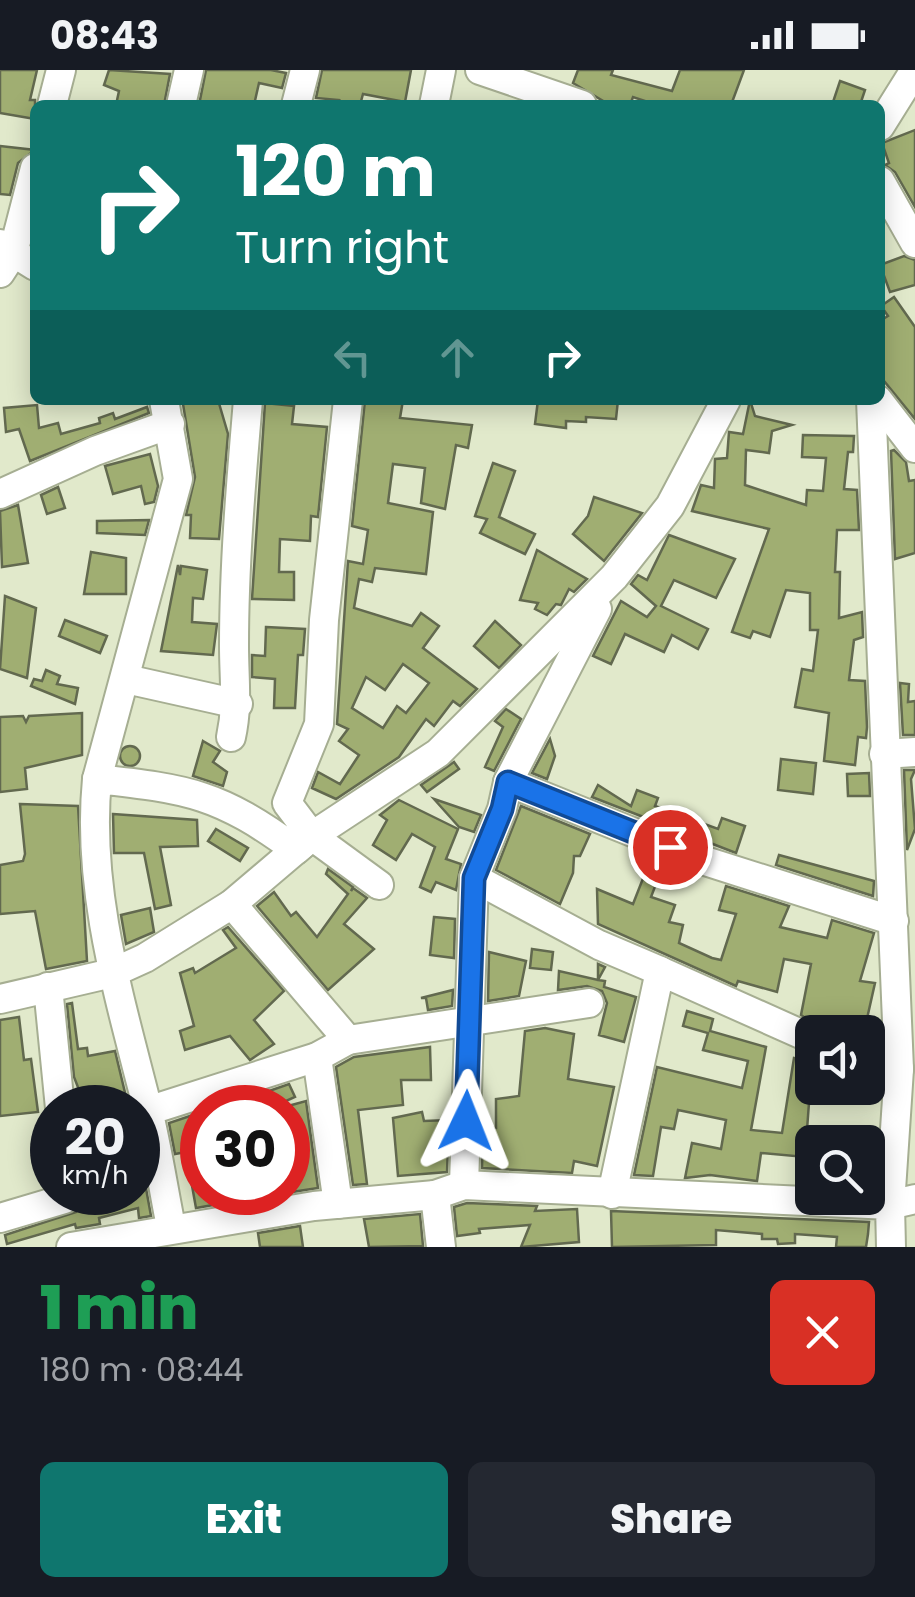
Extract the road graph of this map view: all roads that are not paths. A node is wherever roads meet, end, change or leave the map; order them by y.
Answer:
1 (61, 70) edge
2 (189, 70) edge
3 (305, 70) edge
4 (441, 70) edge
5 (480, 70) edge
6 (915, 70) edge
7 (523, 77) edge
8 (53, 100) edge
9 (182, 100) edge
10 (297, 100) edge
11 (435, 100) edge
12 (571, 100) edge
13 (885, 118) edge
14 (30, 188) edge
15 (885, 190) edge
16 (915, 244) edge
17 (12, 259) edge
18 (248, 405) edge
19 (347, 405) edge
20 (723, 405) edge
21 (874, 405) edge
22 (878, 405) edge
23 (167, 412) edge
24 (915, 448) edge
25 (0, 494) edge
26 (614, 577) junction
27 (126, 679) junction
28 (238, 704) junction
29 (231, 738) dead end
30 (915, 752) edge
31 (884, 754) junction
32 (97, 779) junction
33 (508, 782) junction
34 (902, 830) edge
35 (304, 843) junction
36 (474, 878) junction
37 (379, 885) dead end
38 (232, 904) junction
39 (894, 921) junction
40 (660, 971) junction
41 (112, 973) junction
42 (48, 987) junction
43 (1, 992) edge
44 (590, 1003) dead end
45 (470, 1024) junction
46 (795, 1031) edge
47 (348, 1040) junction
48 (317, 1057) junction
49 (885, 1065) edge
50 (898, 1069) junction
51 (58, 1085) edge
52 (137, 1085) edge
53 (160, 1108) edge
54 (160, 1180) edge
55 (464, 1185) junction
56 (612, 1194) junction
57 (435, 1195) junction
58 (902, 1202) edge
59 (338, 1204) junction
60 (30, 1208) edge
61 (63, 1215) edge
62 (0, 1218) edge
63 (172, 1228) junction
64 (62, 1247) edge
65 (72, 1247) edge
66 (441, 1247) edge
67 (891, 1247) edge

1 - 8 street
2 - 9 street
3 - 10 street
4 - 11 street
5 - 7 street
6 - 13 street
7 - 12 street
14 - 17 street
15 - 16 street
18 - 28 street
19 - 35 street
20 - 26 street
21 - 31 street
22 - 24 street
23 - 25 street
23 - 27 street
26 - 33 street
26 - 35 street
27 - 28 street
27 - 32 street
28 - 29 street
30 - 31 street
31 - 34 street
32 - 35 street
32 - 41 street
33 - 36 street
33 - 39 street
34 - 39 street
35 - 37 street
35 - 38 street
36 - 40 street
36 - 45 street
38 - 41 street
38 - 47 street
39 - 50 street
40 - 46 street
40 - 56 street
41 - 42 street
41 - 52 street
42 - 43 street
42 - 51 street
44 - 45 street
45 - 47 street
45 - 55 street
47 - 48 street
48 - 53 street
48 - 59 street
49 - 50 street
50 - 58 street
54 - 63 street
55 - 56 street
55 - 57 street
56 - 58 street
57 - 59 street
57 - 66 street
58 - 67 street
59 - 63 street
60 - 62 street
61 - 64 street
63 - 65 street

